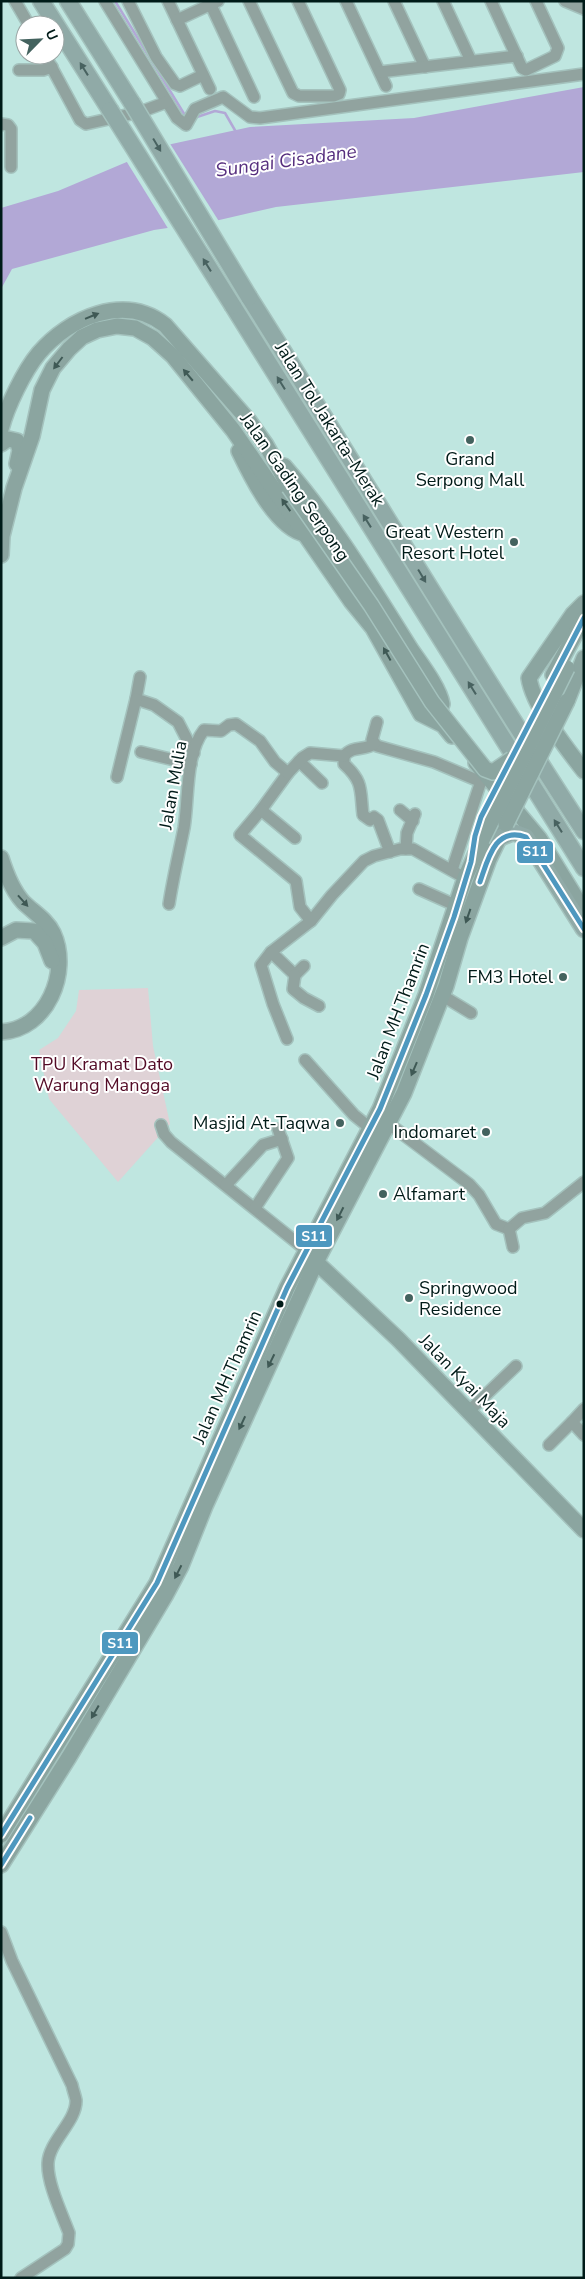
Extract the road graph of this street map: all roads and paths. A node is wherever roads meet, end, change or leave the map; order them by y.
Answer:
1 (15, 1) edge
2 (41, 1) edge
3 (68, 1) edge
4 (105, 1) edge
5 (128, 1) edge
6 (168, 1) edge
7 (250, 1) edge
8 (298, 1) edge
9 (346, 1) edge
10 (394, 1) edge
11 (443, 1) edge
12 (491, 1) edge
13 (536, 1) edge
14 (565, 1) edge
15 (213, 2) edge
16 (584, 9) edge
17 (23, 15) edge
18 (177, 20) junction
19 (517, 56) junction
20 (471, 61) junction
21 (52, 67) joint
22 (424, 67) junction
23 (19, 70) dead end
24 (380, 72) junction
25 (584, 74) edge
26 (203, 75) junction
27 (386, 86) dead end
28 (210, 89) dead end
29 (254, 97) dead end
30 (167, 102) junction
31 (1, 124) edge
32 (12, 167) dead end
33 (10, 405) junction
34 (39, 408) junction
35 (1, 429) edge
36 (1, 444) edge
37 (266, 445) junction
38 (14, 488) junction
39 (1, 555) edge
40 (584, 603) edge
41 (584, 624) edge
42 (584, 657) edge
43 (569, 670) junction
44 (140, 677) dead end
45 (410, 696) junction
46 (584, 697) edge
47 (136, 699) junction
48 (567, 700) junction
49 (376, 722) dead end
50 (374, 744) junction
51 (141, 752) dead end
52 (344, 756) junction
53 (193, 759) junction
54 (512, 759) junction
55 (299, 761) junction
56 (583, 770) edge
57 (288, 773) junction
58 (116, 778) dead end
59 (322, 783) dead end
60 (262, 810) junction
61 (400, 810) dead end
62 (503, 831) junction
63 (584, 831) edge
64 (296, 838) dead end
65 (480, 842) junction
66 (406, 849) junction
67 (390, 852) junction
68 (1, 858) edge
69 (584, 868) edge
70 (465, 877) junction
71 (420, 888) dead end
72 (169, 904) dead end
73 (584, 911) edge
74 (455, 912) junction
75 (311, 921) junction
76 (584, 929) edge
77 (1, 938) edge
78 (271, 952) junction
79 (304, 966) dead end
80 (295, 975) junction
81 (57, 978) junction
82 (442, 996) junction
83 (319, 1006) dead end
84 (471, 1013) dead end
85 (1, 1032) edge
86 (287, 1039) dead end
87 (305, 1060) dead end
88 (388, 1123) junction
89 (161, 1125) dead end
90 (370, 1128) junction
91 (359, 1163) junction
92 (584, 1182) edge
93 (226, 1185) junction
94 (255, 1208) junction
95 (509, 1229) junction
96 (513, 1246) dead end
97 (306, 1250) junction
98 (316, 1262) junction
99 (516, 1366) dead end
100 (256, 1375) junction
101 (584, 1409) edge
102 (468, 1412) junction
103 (572, 1422) junction
104 (584, 1435) edge
105 (549, 1445) dead end
106 (581, 1522) edge
107 (1, 1835) edge
108 (1, 1865) edge
109 (1, 1932) edge
110 (21, 2278) edge

1 - 17 street
69 -> 2 highway, Jalan Tol Jakarta–Merak, bridge
3 -> 63 highway, Jalan Tol Jakarta–Merak, bridge
4 - 30 street
5 - 26 street
6 - 18 street
7 - 8 street
9 - 24 street
10 - 22 street
11 - 20 street
12 - 19 street
13 - 19 street
14 - 16 street
15 - 18 street
15 - 29 street
18 - 26 street
19 - 20 street
20 - 22 street
21 - 23 street
21 - 30 street
22 - 24 street
24 - 27 street
25 - 30 street
26 - 28 street
31 - 32 street
33 - 34 main road
33 - 35 main road, Jalan Gading Serpong
33 -> 37 main road, Jalan Gading Serpong
34 - 38 main road, Jalan Gading Serpong
45 -> 34 main road, Jalan Gading Serpong
36 - 38 main road
37 - 45 main road
37 - 54 main road, Jalan Gading Serpong, bridge
38 - 39 main road, Jalan Gading Serpong
40 - 56 main road
41 - 43 main road
42 - 43 main road
43 - 48 main road
43 - 54 main road
43 - 65 main road
44 - 47 street
45 - 73 main road, Jalan Gading Serpong
46 - 48 main road
47 - 53 street
47 - 58 street
48 - 62 main road, bridge
49 - 50 street
50 - 52 street
50 - 70 street
51 - 53 street
52 - 55 street
52 - 67 street
53 - 57 street, Jalan Mulia
53 - 72 street, Jalan Mulia
54 - 65 main road
55 - 57 street
55 - 59 street
57 - 60 street
60 - 64 street
60 - 75 street
61 - 66 street
62 - 70 main road
62 - 76 highway
65 - 70 main road
65 - 70 main road
66 - 67 street
66 - 70 street
67 - 75 street
68 -> 81 main road
70 - 74 main road, Jalan MH.Thamrin
70 -> 82 main road
71 - 74 street
74 - 90 main road, Jalan MH.Thamrin
75 - 78 street
77 - 81 main road
78 - 80 street
78 - 86 street
79 - 80 street
80 - 83 street
81 - 85 main road
82 - 84 street
82 -> 88 main road
87 - 90 street
88 - 91 main road
88 - 95 street
89 - 93 street
90 - 91 main road, Jalan MH.Thamrin
91 - 97 main road, Jalan MH.Thamrin
91 -> 98 main road
92 - 95 street
93 - 94 street
93 - 94 street
94 - 97 street
95 - 96 street
97 - 100 main road, Jalan MH.Thamrin
98 -> 100 main road
98 - 102 main road, Jalan Kyai Maja
99 - 102 street
100 - 107 main road, Jalan MH.Thamrin
100 -> 108 main road
101 - 103 street
102 - 106 main road, Jalan Kyai Maja
103 - 104 street
103 - 105 street
109 - 110 street

